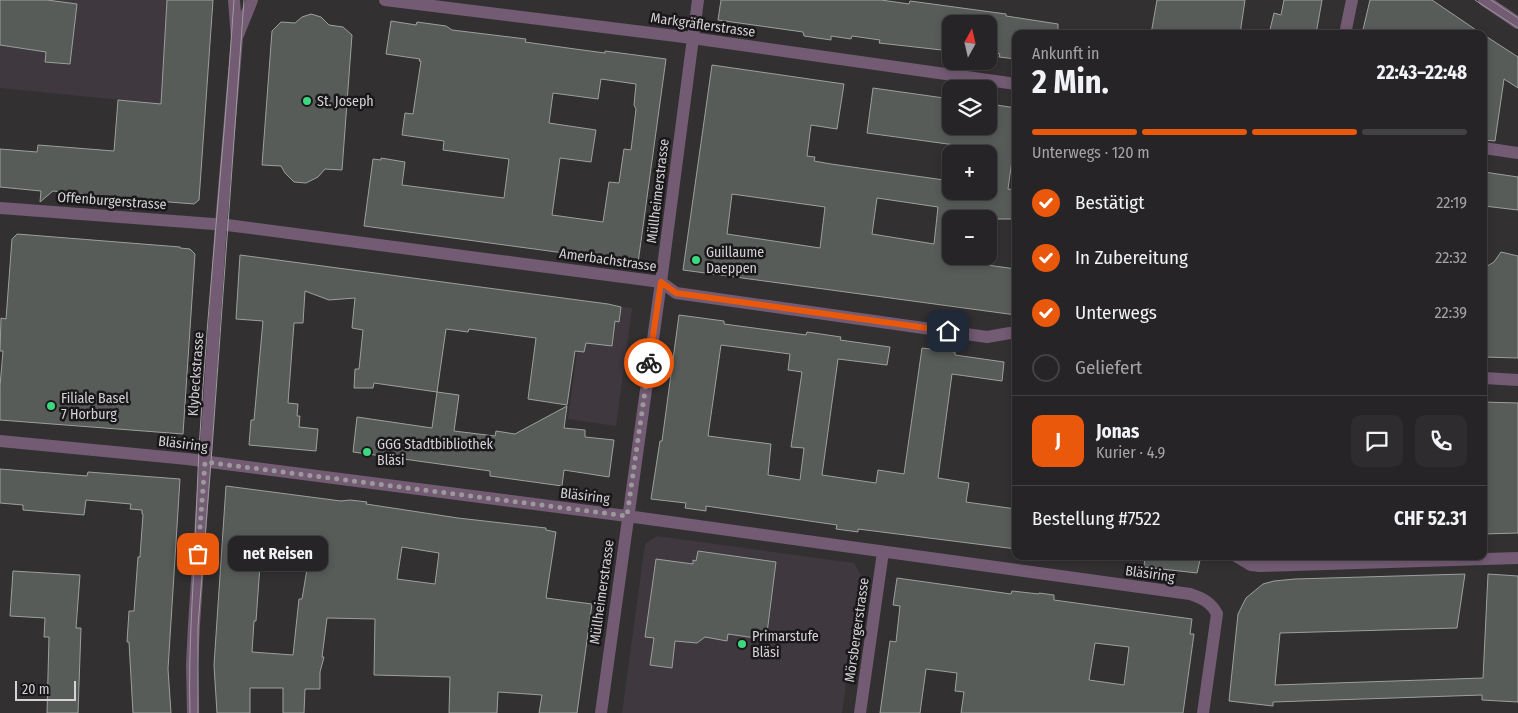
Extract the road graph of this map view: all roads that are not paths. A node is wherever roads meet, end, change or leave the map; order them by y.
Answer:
1 (234, 0) edge
2 (252, 0) edge
3 (385, 0) edge
4 (698, 0) edge
5 (1352, 0) edge
6 (1484, 0) edge
7 (1518, 23) edge
8 (1346, 30) edge
9 (237, 38) junction
10 (692, 38) junction
11 (1012, 83) edge
12 (1487, 148) edge
13 (1518, 153) edge
14 (0, 208) edge
15 (221, 224) junction
16 (661, 282) junction
17 (1012, 334) edge
18 (1487, 378) edge
19 (1518, 380) edge
20 (0, 441) edge
21 (205, 462) junction
22 (627, 516) junction
23 (883, 552) junction
24 (1518, 558) edge
25 (1487, 559) edge
26 (1243, 560) edge
27 (1442, 560) edge
28 (193, 713) edge
29 (601, 713) edge
30 (860, 713) edge
31 (1203, 713) edge

1 - 9 street, Klybeckstrasse
2 - 9 street, Klybeckstrasse
3 - 10 street, Markgräflerstrasse
4 - 10 street, Müllheimerstrasse
5 - 8 street
6 - 7 street
9 - 15 street, Klybeckstrasse
10 - 11 street, Markgräflerstrasse
10 - 16 street, Müllheimerstrasse
12 - 13 street
14 - 15 street, Offenburgerstrasse
15 - 16 street, Amerbachstrasse
15 - 21 street, Klybeckstrasse
16 - 17 street, Amerbachstrasse
16 - 22 street, Müllheimerstrasse
18 - 19 street
20 - 21 street, Bläsiring
21 - 22 street, Bläsiring
21 - 28 street, Klybeckstrasse
22 - 23 street, Bläsiring
22 - 29 street, Müllheimerstrasse
23 - 30 street, Mörsbergerstrasse
23 - 31 street, Bläsiring
24 - 25 street
26 - 27 street

